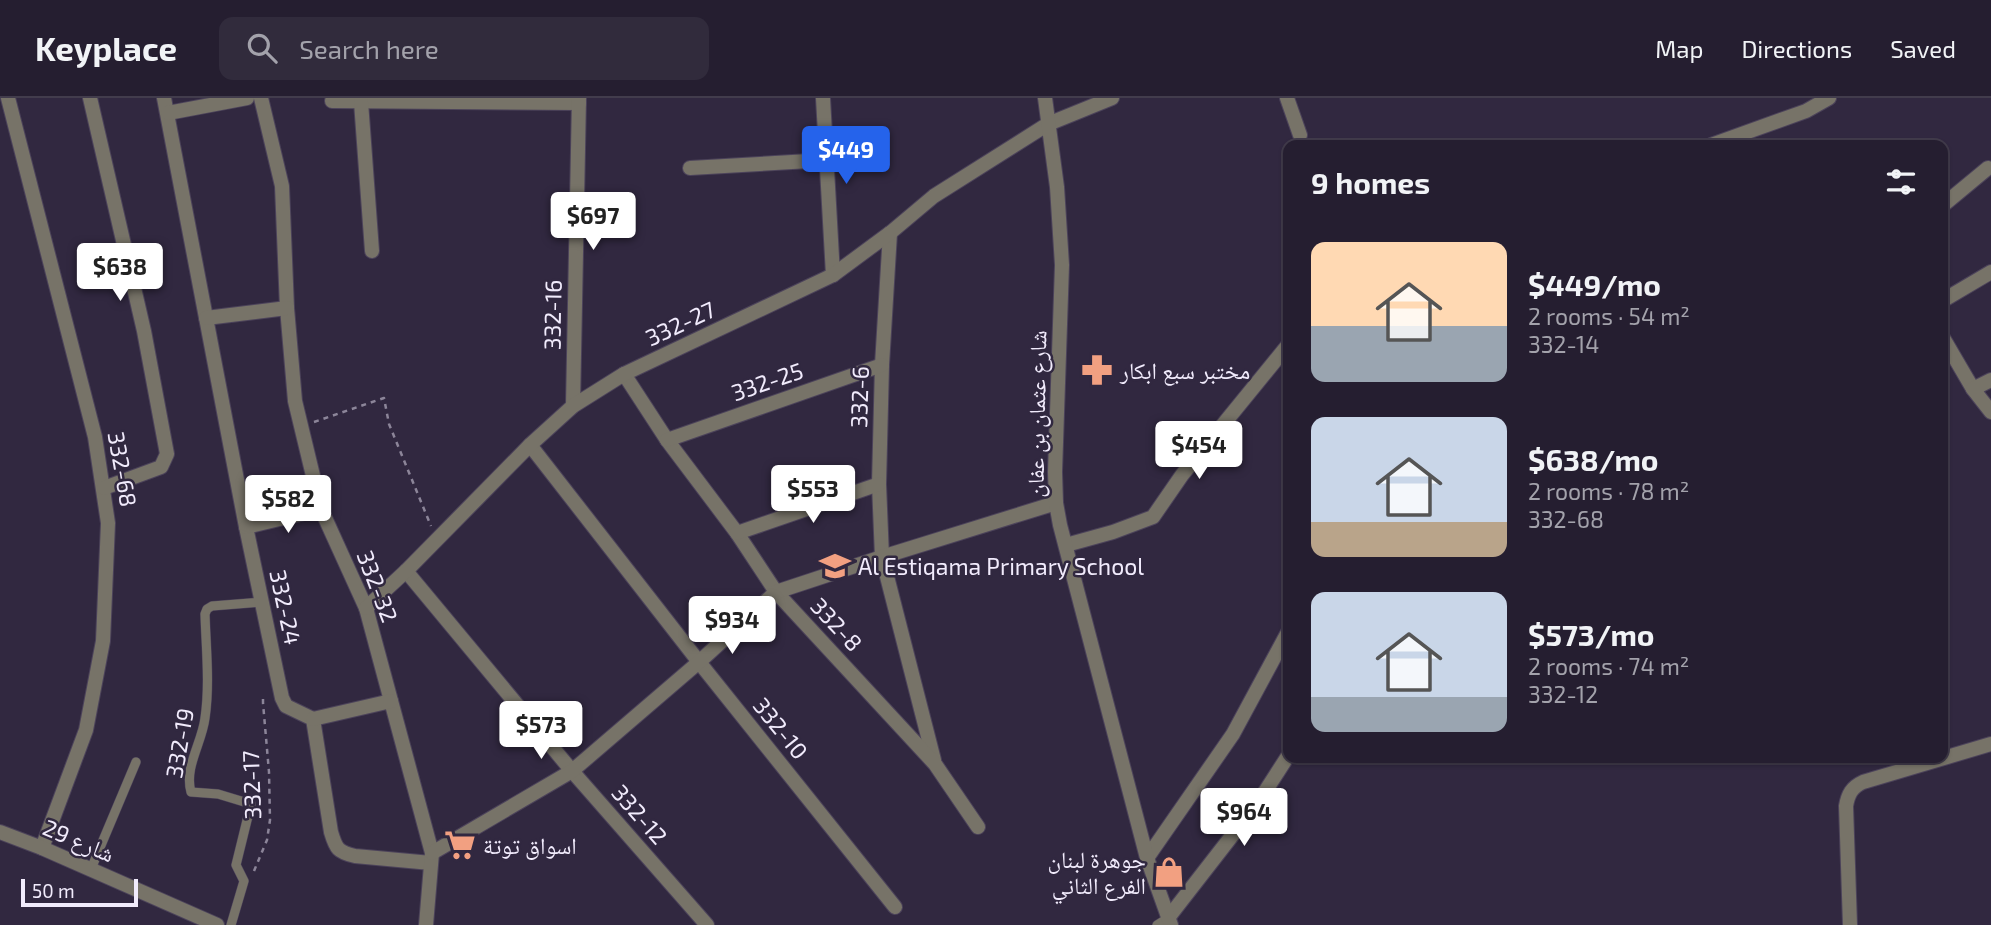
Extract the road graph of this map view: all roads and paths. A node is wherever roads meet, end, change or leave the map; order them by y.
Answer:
1 (8, 98) edge
2 (90, 98) edge
3 (164, 98) edge
4 (247, 98) edge
5 (261, 98) edge
6 (823, 98) edge
7 (1045, 98) edge
8 (1112, 98) edge
9 (1287, 98) edge
10 (1829, 98) edge
11 (432, 100) edge
12 (579, 100) edge
13 (332, 102) dead end
14 (361, 102) junction
15 (168, 113) junction
16 (1048, 124) junction
17 (1300, 135) dead end
18 (1725, 140) edge
19 (827, 160) junction
20 (690, 168) dead end
21 (1988, 168) dead end
22 (1948, 201) edge
23 (890, 233) junction
24 (372, 251) dead end
25 (1991, 272) edge
26 (833, 275) junction
27 (1948, 297) edge
28 (287, 308) junction
29 (206, 318) junction
30 (1283, 351) edge
31 (1948, 356) edge
32 (882, 365) junction
33 (624, 374) junction
34 (1991, 380) edge
35 (1973, 388) junction
36 (573, 406) junction
37 (1991, 412) edge
38 (302, 428) junction
39 (667, 440) junction
40 (530, 445) junction
41 (879, 484) junction
42 (104, 488) junction
43 (1056, 503) junction
44 (321, 509) junction
45 (246, 527) junction
46 (737, 533) junction
47 (437, 540) junction
48 (1066, 545) junction
49 (881, 557) junction
50 (406, 571) junction
51 (776, 592) junction
52 (262, 602) junction
53 (366, 608) junction
54 (1283, 641) edge
55 (699, 662) junction
56 (279, 689) junction
57 (391, 701) junction
58 (313, 719) junction
59 (1991, 744) edge
60 (1948, 756) edge
61 (136, 762) dead end
62 (1283, 763) edge
63 (1925, 763) edge
64 (935, 764) junction
65 (572, 771) junction
66 (978, 827) dead end
67 (0, 832) edge
68 (42, 848) junction
69 (431, 858) junction
70 (1147, 858) junction
71 (90, 869) junction
72 (244, 881) junction
73 (895, 907) dead end
74 (1165, 923) edge
75 (217, 925) edge
76 (231, 925) edge
77 (426, 925) edge
78 (707, 925) edge
79 (1850, 925) edge

1 - 42 street, 332-68
2 - 42 street
3 - 15 street, 332-24
4 - 15 street
5 - 28 street, 332-32
6 - 19 street
7 - 16 street, شارع عثمان بن عفان
8 - 16 street, 332-27
9 - 17 street
10 - 18 street
11 - 12 street
11 - 14 street
12 - 36 street, 332-16
13 - 14 street
14 - 24 street
15 - 29 street, 332-24
16 - 23 street, 332-27
16 - 43 street, شارع عثمان بن عفان
19 - 20 street
19 - 26 street
21 - 22 street
23 - 26 street, 332-27
23 - 32 street, 332-6
25 - 27 street
26 - 33 street, 332-27
28 - 29 street
28 - 38 street, 332-32
29 - 45 street, 332-24
30 - 48 street
31 - 35 street
32 - 39 street, 332-25
32 - 41 street, 332-6
33 - 36 street, 332-27
33 - 39 street, 332-8
34 - 35 street
35 - 37 street
36 - 40 street, 332-27
38 - 44 street, 332-32
38 - 47 path
39 - 46 street, 332-8
40 - 47 street, 332-27
40 - 55 street, 332-10
41 - 46 street
41 - 49 street, 332-6
42 - 68 street, 332-68
43 - 48 street, شارع عثمان بن عفان
43 - 49 street
44 - 45 street
44 - 53 street, 332-32
45 - 52 street, 332-24
46 - 51 street, 332-8
47 - 50 street, 332-27
48 - 70 street, شارع عثمان بن عفان
49 - 51 street
49 - 64 street, 332-6
50 - 53 street, 332-27
50 - 65 street, 332-12
51 - 55 street
51 - 64 street, 332-8
52 - 56 street, 332-24
52 - 72 lane, 332-19
53 - 57 street, 332-32
54 - 70 street
55 - 65 street
55 - 73 street, 332-10
56 - 58 street
56 - 72 path, 332-17
57 - 58 street
57 - 69 street, 332-32
58 - 69 street
59 - 60 street
61 - 71 lane
62 - 74 street
63 - 79 street
64 - 66 street, 332-8
65 - 69 street
65 - 78 street, 332-12
67 - 68 street, شارع 29
68 - 71 street, شارع 29
69 - 77 street, 332-32
70 - 74 street, شارع عثمان بن عفان
71 - 75 street, شارع 29
72 - 76 lane, 332-19

